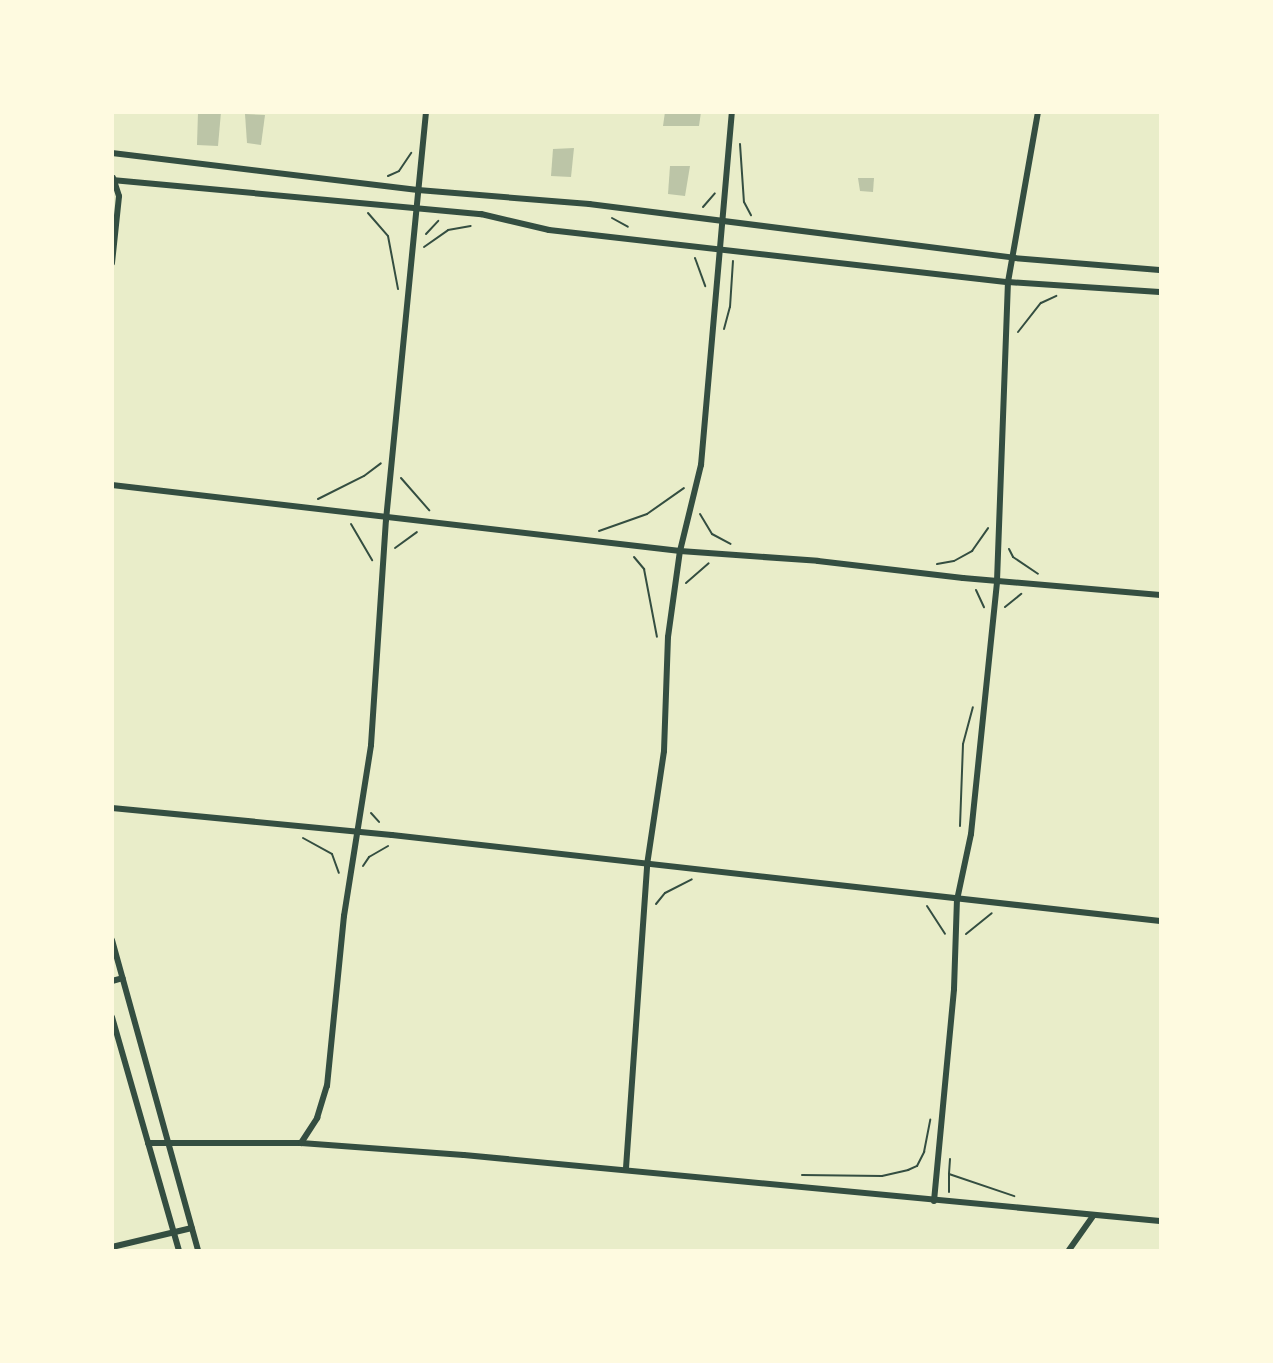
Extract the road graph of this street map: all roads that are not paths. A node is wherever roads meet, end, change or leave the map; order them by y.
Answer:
1 (426, 112) edge
2 (732, 112) edge
3 (1038, 112) edge
4 (112, 153) edge
5 (113, 179) edge
6 (418, 190) junction
7 (418, 207) junction
8 (721, 220) junction
9 (721, 251) junction
10 (1014, 258) junction
11 (112, 263) edge
12 (1161, 270) edge
13 (1008, 282) junction
14 (1161, 292) edge
15 (112, 485) edge
16 (386, 520) junction
17 (680, 551) junction
18 (997, 580) junction
19 (1161, 595) edge
20 (112, 808) edge
21 (355, 831) junction
22 (647, 865) junction
23 (957, 900) junction
24 (1161, 921) edge
25 (112, 940) edge
26 (123, 978) junction
27 (112, 981) edge
28 (112, 1017) edge
29 (167, 1141) junction
30 (148, 1143) junction
31 (301, 1143) junction
32 (626, 1168) junction
33 (934, 1201) junction
34 (1093, 1216) junction
35 (1161, 1221) edge
36 (192, 1228) junction
37 (174, 1232) junction
38 (112, 1247) edge
39 (179, 1251) edge
40 (198, 1251) edge
41 (1069, 1251) edge

1 - 6 street
2 - 8 street
3 - 10 street
4 - 6 street
5 - 7 street
5 - 11 street
6 - 7 street
6 - 8 street
7 - 9 street
7 - 16 street
8 - 9 street
8 - 10 street
9 - 13 street
9 - 17 street
10 - 12 street
10 - 13 street
13 - 14 street
13 - 18 street
15 - 16 street
16 - 17 street
16 - 21 street
17 - 18 street
17 - 22 street
18 - 19 street
18 - 23 street
20 - 21 street
21 - 22 street
21 - 31 street
22 - 23 street
22 - 32 street
23 - 24 street
23 - 33 street
25 - 26 street
26 - 27 street
26 - 29 street
28 - 30 street
29 - 30 street
29 - 31 street
29 - 36 street
30 - 37 street
31 - 32 street
32 - 33 street
33 - 34 street
34 - 35 street
34 - 41 street
36 - 37 street
36 - 40 street
37 - 38 street
37 - 39 street

